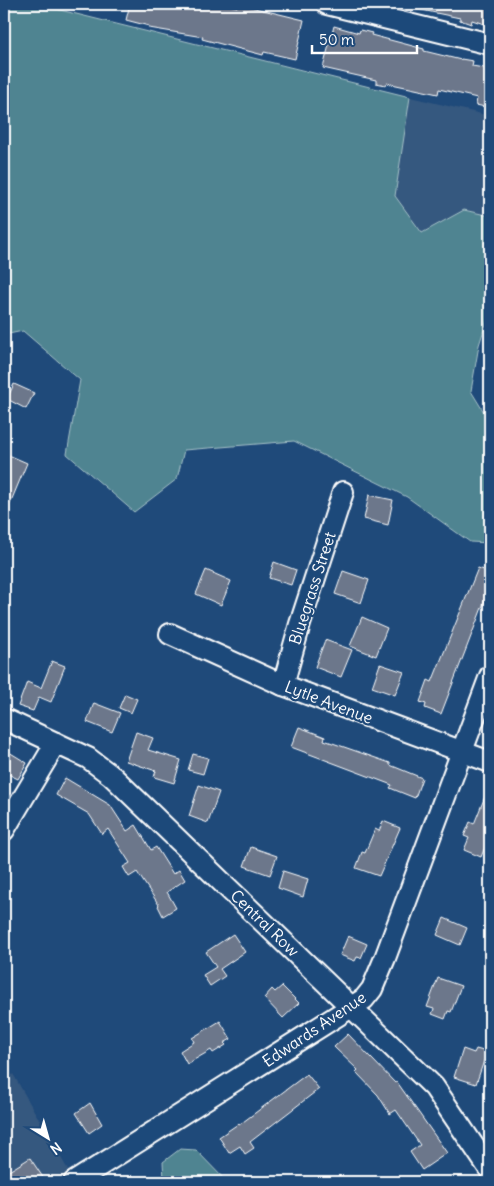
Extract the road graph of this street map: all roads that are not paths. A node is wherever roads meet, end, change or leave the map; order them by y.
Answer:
1 (327, 4) edge
2 (490, 44) edge
3 (344, 492) dead end
4 (170, 634) dead end
5 (490, 676) edge
6 (283, 685) junction
7 (4, 719) edge
8 (56, 743) junction
9 (462, 751) junction
10 (490, 762) edge
11 (4, 830) edge
12 (352, 1007) junction
13 (487, 1156) edge
14 (74, 1182) edge

1 - 2 street
3 - 6 street, Bluegrass Street
4 - 6 street, Lytle Avenue
5 - 9 street, Edwards Avenue
6 - 9 street, Lytle Avenue
7 - 8 street, Central Row
8 - 11 street
8 - 12 street, Central Row
9 - 10 street, Lytle Avenue
9 - 12 street, Edwards Avenue
12 - 13 street, Central Row
12 - 14 street, Edwards Avenue

